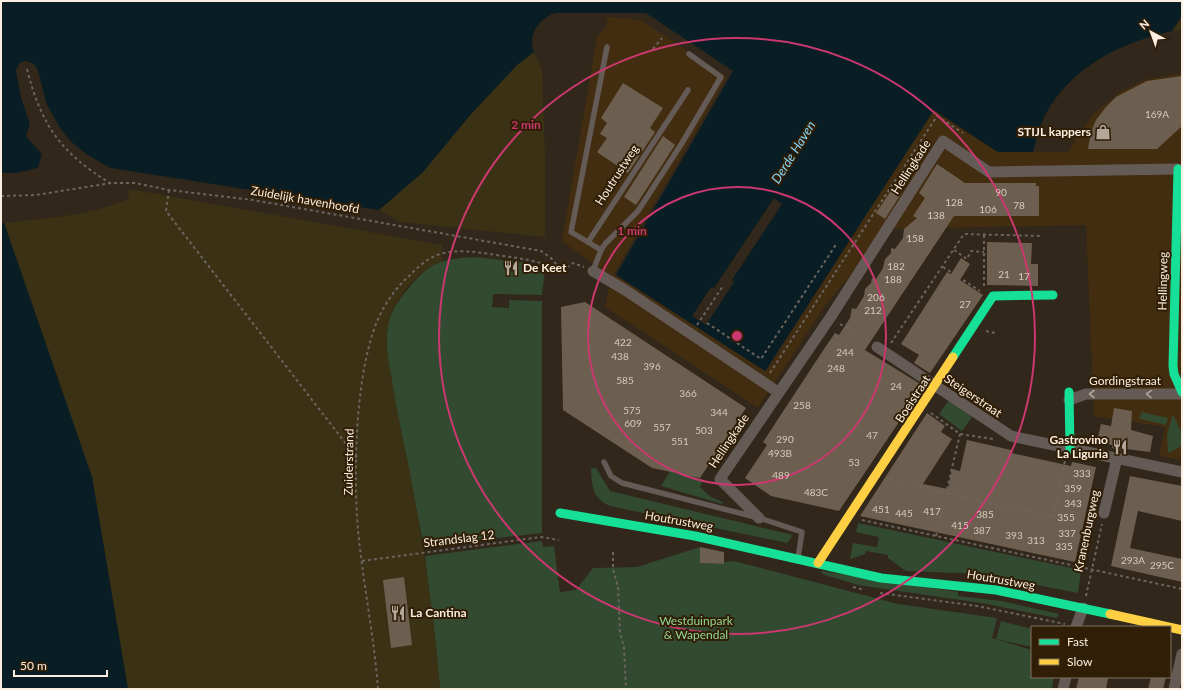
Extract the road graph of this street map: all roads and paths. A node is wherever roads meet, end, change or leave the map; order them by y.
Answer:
1 (662, 38) dead end
2 (607, 47) dead end
3 (653, 49) dead end
4 (690, 54) dead end
5 (28, 68) dead end
6 (688, 90) dead end
7 (963, 133) dead end
8 (1181, 166) edge
9 (111, 183) junction
10 (168, 190) junction
11 (1, 196) edge
12 (984, 235) junction
13 (1043, 236) dead end
14 (588, 242) junction
15 (837, 243) dead end
16 (601, 250) junction
17 (954, 250) junction
18 (984, 252) junction
19 (942, 267) junction
20 (562, 271) junction
21 (593, 271) junction
22 (723, 286) dead end
23 (1053, 295) dead end
24 (988, 296) junction
25 (830, 318) junction
26 (707, 323) dead end
27 (691, 334) junction
28 (881, 350) junction
29 (764, 382) junction
30 (935, 386) junction
31 (778, 392) junction
32 (1182, 393) edge
33 (1069, 396) joint
34 (922, 406) junction
35 (960, 434) junction
36 (1011, 436) junction
37 (1070, 449) junction
38 (1117, 458) junction
39 (357, 459) junction
40 (604, 462) dead end
41 (1063, 466) dead end
42 (1182, 472) edge
43 (894, 481) dead end
44 (946, 493) junction
45 (560, 513) dead end
46 (1104, 513) joint
47 (850, 517) junction
48 (759, 518) junction
49 (936, 536) junction
50 (559, 540) dead end
51 (613, 552) dead end
52 (798, 559) junction
53 (362, 561) junction
54 (818, 564) junction
55 (1092, 569) junction
56 (850, 586) dead end
57 (1182, 589) edge
58 (870, 591) dead end
59 (876, 592) dead end
60 (1083, 608) junction
61 (1077, 626) edge
62 (1164, 626) edge
63 (1171, 628) edge
64 (1182, 630) edge
65 (1182, 654) edge
66 (1066, 678) edge
67 (378, 689) edge
68 (626, 689) edge
69 (1063, 689) edge
70 (1174, 689) edge

1 - 3 path
2 - 14 lane
4 - 16 lane
5 - 9 path
6 - 14 lane, Houtrustweg
7 - 29 path
8 - 25 street, Hellingkade
8 - 32 street, Hellingweg
9 - 10 path, Zuidelijk havenhoofd
9 - 11 path, Zuidelijk havenhoofd
10 - 20 path, Zuidelijk havenhoofd
10 - 39 path
12 - 13 path
12 - 17 path
12 - 18 path
14 - 16 lane
15 - 26 path
16 - 21 lane
17 - 18 path
17 - 19 path
18 - 24 path
19 - 24 path
19 - 28 path
20 - 21 path
20 - 39 path, Zuiderstrand
21 - 27 street
22 - 27 path
23 - 24 street
24 - 30 street, Boeistraat
25 - 28 path
25 - 31 street, Hellingkade
27 - 29 street
28 - 30 street, Steigerstraat
29 - 31 street
30 - 34 street, Boeistraat
30 - 36 street, Steigerstraat
31 - 48 street, Hellingkade
32 -> 33 street, Gordingstraat
33 - 37 street, Gordingstraat
34 - 35 path
34 - 47 street, Boeistraat
35 - 36 path
35 - 44 path
36 - 37 street, Steigerstraat
37 - 38 street
38 - 42 street
38 - 46 street, Kranenburgweg
39 - 53 path, Zuiderstrand
40 - 48 lane
41 - 44 path
43 - 44 path
44 - 49 path
45 - 52 street, Houtrustweg
46 - 55 path, Kranenburgweg
47 - 49 path
47 - 54 street, Boeistraat
48 - 52 lane
49 - 55 path
50 - 53 path, Strandslag 12
51 - 68 path
52 - 54 street, Houtrustweg
53 - 67 path, Zuiderstrand
54 - 60 street, Houtrustweg
55 - 57 path
55 - 60 path, Kranenburgweg
56 - 58 path
59 - 61 path
60 - 61 street
60 - 62 street, Houtrustweg
63 - 64 street, Houtrustweg
65 - 70 street
66 - 69 street

